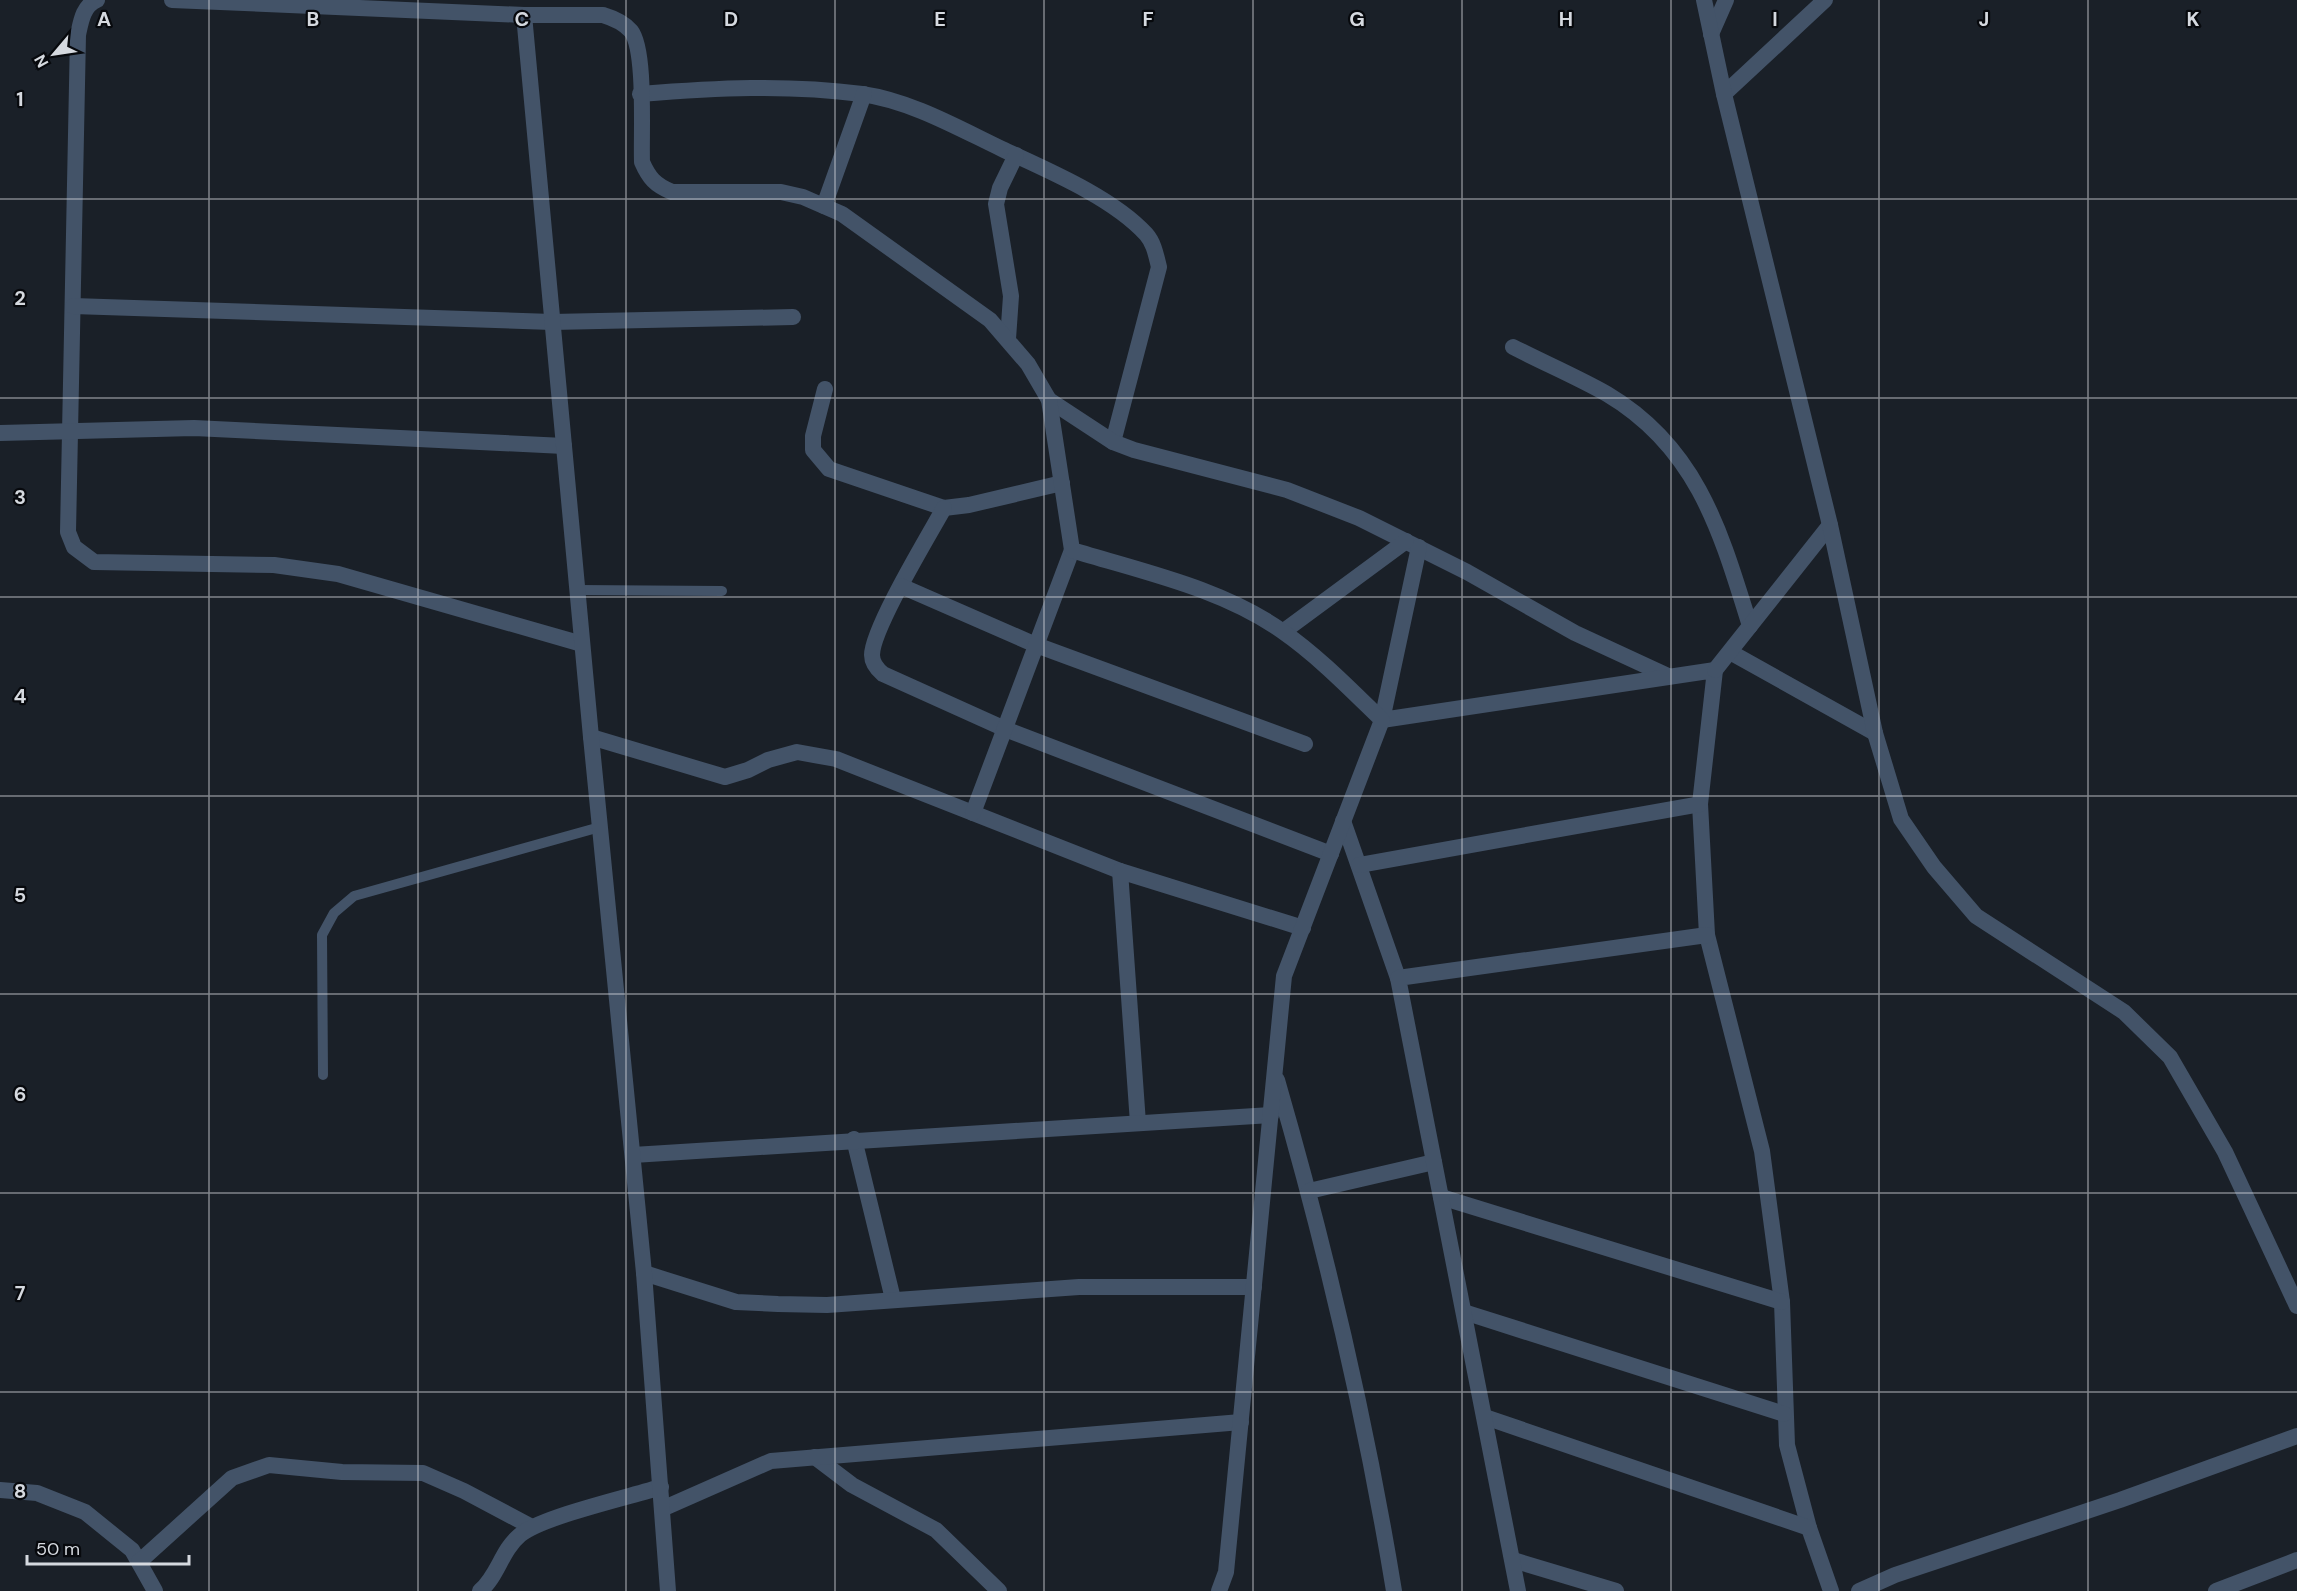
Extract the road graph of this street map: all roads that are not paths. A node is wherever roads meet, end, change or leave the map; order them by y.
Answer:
1 (97, 0) edge
2 (172, 0) edge
3 (1704, 0) edge
4 (1726, 0) edge
5 (1825, 0) edge
6 (524, 15) junction
7 (1711, 34) junction
8 (640, 94) junction
9 (864, 94) junction
10 (1724, 94) junction
11 (1016, 155) junction
12 (824, 206) junction
13 (72, 306) junction
14 (793, 317) dead end
15 (552, 322) junction
16 (1008, 339) junction
17 (1513, 347) dead end
18 (825, 389) dead end
19 (1049, 400) junction
20 (70, 430) junction
21 (0, 433) edge
22 (1113, 442) junction
23 (564, 446) junction
24 (1062, 483) junction
25 (944, 508) junction
26 (1830, 525) junction
27 (1412, 544) junction
28 (1072, 550) junction
29 (901, 586) junction
30 (577, 590) junction
31 (722, 591) dead end
32 (1750, 626) junction
33 (1284, 632) junction
34 (582, 644) junction
35 (1036, 645) junction
36 (1730, 652) junction
37 (1715, 670) junction
38 (1668, 676) junction
39 (1382, 720) junction
40 (1005, 729) junction
41 (1875, 733) junction
42 (591, 737) junction
43 (1305, 744) dead end
44 (1701, 804) junction
45 (973, 813) junction
46 (1343, 821) junction
47 (600, 827) junction
48 (1331, 854) junction
49 (1359, 865) junction
50 (1119, 872) junction
51 (1303, 928) junction
52 (1707, 935) junction
53 (1398, 978) junction
54 (1275, 1072) junction
55 (323, 1075) dead end
56 (1271, 1115) junction
57 (1138, 1123) junction
58 (854, 1139) junction
59 (633, 1155) junction
60 (1434, 1162) junction
61 (1309, 1191) junction
62 (1441, 1197) junction
63 (644, 1273) junction
64 (1254, 1287) junction
65 (893, 1299) junction
66 (1782, 1302) junction
67 (2297, 1306) edge
68 (1464, 1312) junction
69 (1784, 1414) junction
70 (1485, 1417) junction
71 (1241, 1422) junction
72 (2297, 1436) edge
73 (815, 1457) junction
74 (660, 1487) junction
75 (0, 1490) edge
76 (662, 1509) junction
77 (532, 1527) junction
78 (1809, 1528) junction
79 (1513, 1560) junction
80 (2297, 1560) edge
81 (139, 1562) junction
82 (155, 1591) edge
83 (480, 1591) edge
84 (668, 1591) edge
85 (999, 1591) edge
86 (1219, 1591) edge
87 (1394, 1591) edge
88 (1518, 1591) edge
89 (1616, 1591) edge
90 (1831, 1591) edge
91 (1859, 1591) edge
92 (2216, 1591) edge

1 - 13 street
2 - 6 street
3 - 7 street
4 - 7 street
5 - 10 street
6 - 8 street
6 - 15 street
7 - 10 street
8 - 9 street
8 - 12 street
9 - 11 street
9 - 12 street
10 - 26 street
11 - 16 street
11 - 22 street
12 - 16 street
13 - 15 street
13 - 20 street
14 - 15 street
15 - 23 street
16 - 19 street
17 - 32 street
18 - 25 street
19 - 22 street
19 - 24 street
20 - 21 street
20 - 23 street
20 - 34 street
22 - 27 street
23 - 30 street
24 - 25 street
24 - 28 street
25 - 29 street
26 - 32 street
26 - 41 street
27 - 33 street
27 - 38 street
27 - 39 street
28 - 33 street
28 - 35 street
29 - 35 street
29 - 40 street
30 - 31 lane
30 - 34 street
32 - 36 street
33 - 39 street
34 - 42 street
35 - 40 street
35 - 43 street
36 - 37 street
36 - 41 street
37 - 38 street
37 - 44 street
38 - 39 street
39 - 46 street
40 - 45 street
40 - 48 street
41 - 67 street
42 - 45 street
42 - 47 street
44 - 49 street
44 - 52 street
45 - 50 street
46 - 48 street
46 - 49 street
47 - 55 lane
47 - 59 street
48 - 51 street
49 - 53 street
50 - 51 street
50 - 57 street
51 - 54 street
52 - 53 street
52 - 66 street
53 - 60 street
54 - 56 street
54 - 61 street
56 - 57 street
56 - 64 street
57 - 58 street
58 - 59 street
58 - 65 street
59 - 63 street
60 - 61 street
60 - 62 street
61 - 87 street
62 - 66 street
62 - 68 street
63 - 65 street
63 - 74 street
64 - 65 street
64 - 71 street
66 - 69 street
68 - 69 street
68 - 70 street
69 - 78 street
70 - 78 street
70 - 79 street
71 - 73 street
71 - 86 street
72 - 91 street
73 - 76 street
73 - 85 street
74 - 76 street
74 - 77 street
75 - 81 street
76 - 84 street
77 - 81 street
77 - 83 street
78 - 90 street
79 - 88 street
79 - 89 street
80 - 92 street
81 - 82 street

